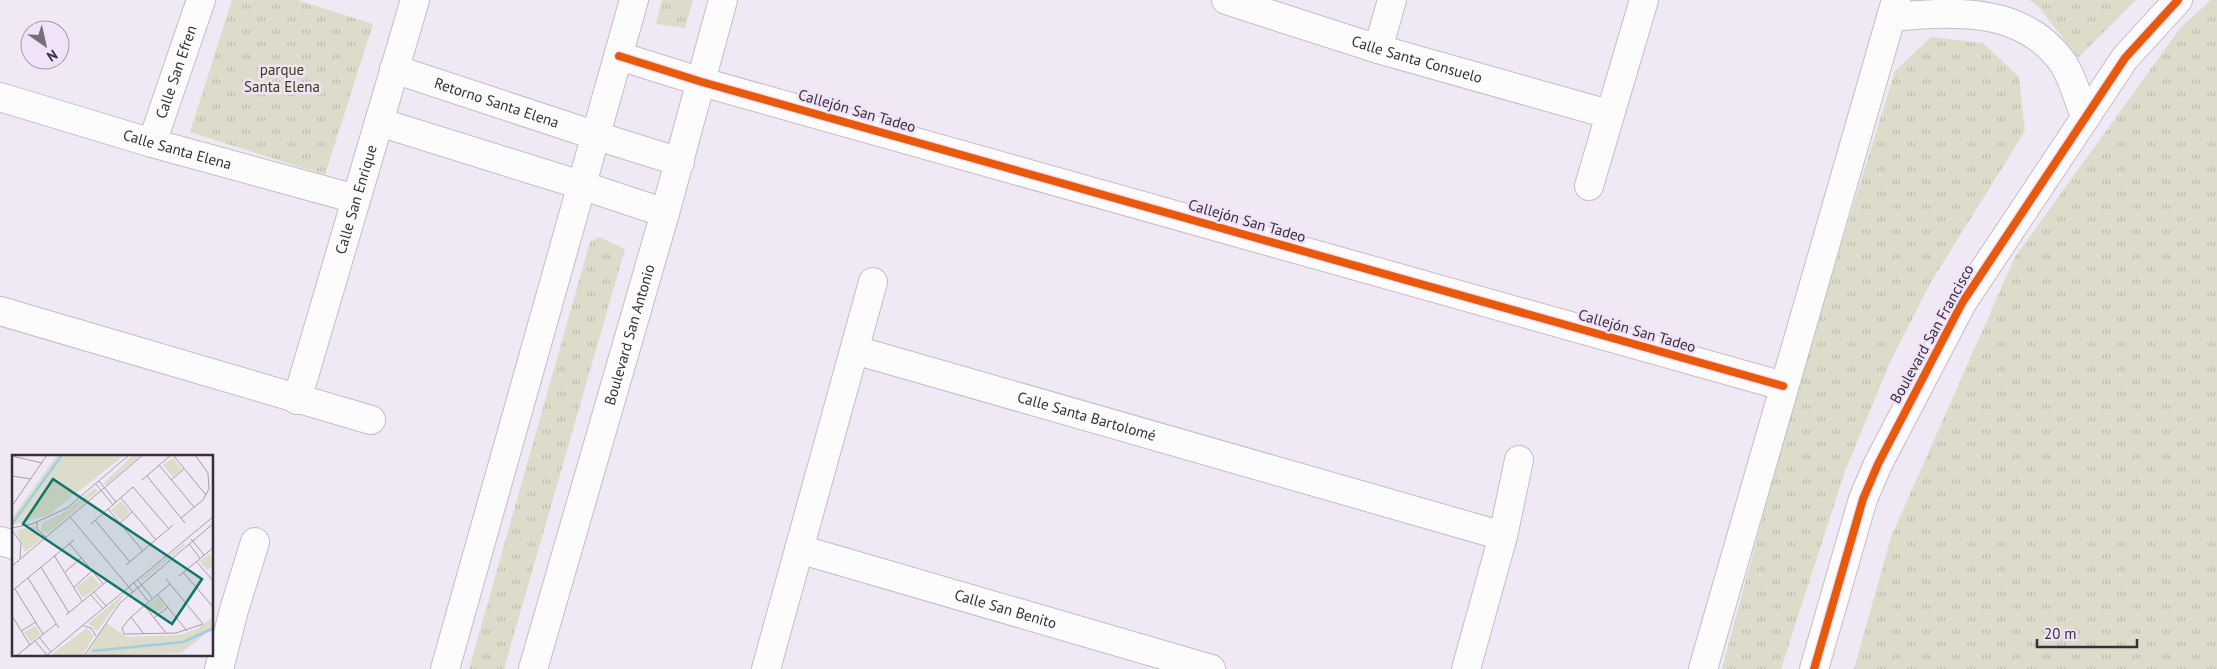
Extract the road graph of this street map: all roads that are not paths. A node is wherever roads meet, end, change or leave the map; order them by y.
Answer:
1 (201, 0) edge
2 (415, 0) edge
3 (634, 0) edge
4 (724, 0) edge
5 (1226, 0) edge
6 (1392, 0) edge
7 (1644, 0) edge
8 (2178, 0) edge
9 (1893, 8) edge
10 (1378, 49) junction
11 (619, 56) junction
12 (394, 69) junction
13 (702, 82) junction
14 (0, 97) edge
15 (1608, 114) junction
16 (2085, 116) junction
17 (379, 122) junction
18 (597, 136) junction
19 (152, 144) junction
20 (680, 162) junction
21 (581, 185) junction
22 (1589, 186) dead end
23 (356, 199) junction
24 (665, 213) junction
25 (873, 282) dead end
26 (0, 311) edge
27 (855, 350) junction
28 (1783, 386) junction
29 (297, 400) junction
30 (372, 420) dead end
31 (1519, 460) dead end
32 (1503, 536) junction
33 (255, 542) dead end
34 (799, 549) junction
35 (223, 607) edge
36 (219, 669) edge
37 (445, 669) edge
38 (533, 669) edge
39 (766, 669) edge
40 (1211, 669) edge
41 (1466, 669) edge
42 (1703, 669) edge
43 (1814, 669) edge

1 - 19 street, Calle San Efren
2 - 12 street, Calle San Enrique
3 - 11 street
4 - 13 street, Boulevard San Antonio
5 - 10 street, Calle Santa Consuelo
6 - 10 street
7 - 15 street
8 - 16 street, Boulevard San Francisco
9 - 16 street
9 - 28 street
10 - 15 street, Calle Santa Consuelo
11 - 13 street, Callejón San Tadeo
11 - 18 street
12 - 17 street, Calle San Enrique
12 - 18 street, Retorno Santa Elena
13 - 20 street, Boulevard San Antonio
13 - 28 street, Callejón San Tadeo
14 - 19 street, Calle Santa Elena
15 - 22 street
16 - 43 street, Boulevard San Francisco
17 - 21 street
17 - 23 street, Calle San Enrique
18 - 20 street, Retorno Santa Elena
18 - 21 street
19 - 23 street, Calle Santa Elena
20 - 24 street, Boulevard San Antonio
21 - 24 street
21 - 37 street
23 - 29 street, Calle San Enrique
24 - 38 street, Boulevard San Antonio
25 - 27 street
26 - 29 street
27 - 32 street, Calle Santa Bartolomé
27 - 34 street
28 - 42 street
29 - 30 street
31 - 32 street
32 - 41 street
33 - 35 street
34 - 39 street
34 - 40 street, Calle San Benito
35 - 36 street

